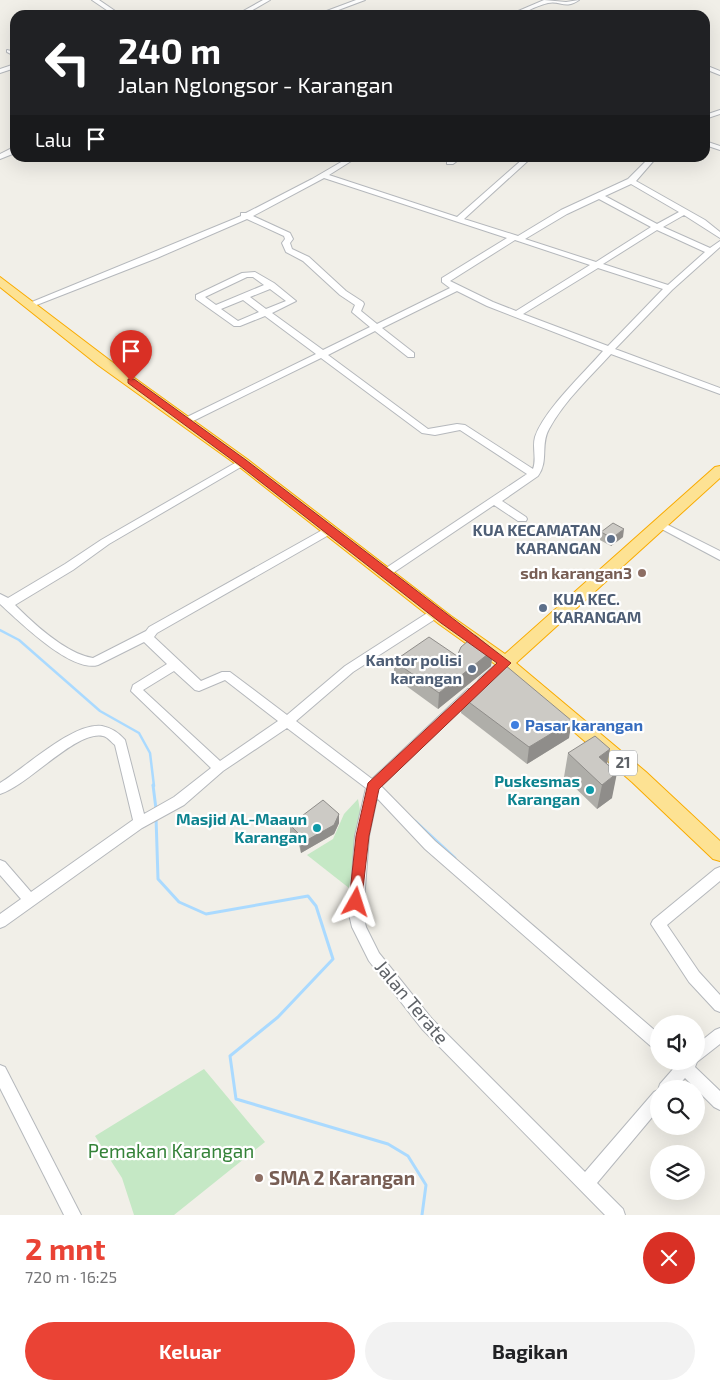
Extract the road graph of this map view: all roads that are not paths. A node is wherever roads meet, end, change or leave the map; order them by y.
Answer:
1 (95, 0) edge
2 (267, 0) edge
3 (362, 0) edge
4 (549, 0) edge
5 (576, 0) edge
6 (110, 10) edge
7 (248, 10) edge
8 (333, 10) edge
9 (524, 10) edge
10 (346, 162) edge
11 (523, 162) edge
12 (649, 162) edge
13 (324, 176) junction
14 (631, 181) junction
15 (600, 196) junction
16 (684, 212) junction
17 (244, 215) junction
18 (458, 220) junction
19 (657, 227) junction
20 (720, 236) edge
21 (516, 239) junction
22 (720, 243) edge
23 (711, 251) junction
24 (598, 264) junction
25 (0, 281) edge
26 (271, 285) junction
27 (457, 288) junction
28 (669, 288) junction
29 (244, 296) junction
30 (31, 304) junction
31 (214, 309) junction
32 (268, 312) junction
33 (517, 314) junction
34 (377, 328) junction
35 (609, 350) junction
36 (322, 354) junction
37 (411, 355) dead end
38 (720, 391) edge
39 (186, 421) junction
40 (242, 462) junction
41 (720, 470) edge
42 (534, 474) junction
43 (495, 502) junction
44 (522, 519) dead end
45 (662, 525) junction
46 (330, 530) junction
47 (720, 556) edge
48 (387, 573) junction
49 (4, 601) edge
50 (436, 613) junction
51 (147, 635) junction
52 (505, 663) junction
53 (174, 665) junction
54 (288, 720) junction
55 (219, 768) junction
56 (372, 786) junction
57 (0, 789) edge
58 (142, 822) junction
59 (720, 853) edge
60 (0, 866) edge
61 (720, 873) edge
62 (30, 900) junction
63 (0, 922) edge
64 (720, 1005) edge
65 (720, 1034) edge
66 (650, 1036) edge
67 (705, 1047) edge
68 (691, 1070) edge
69 (0, 1072) edge
70 (720, 1102) edge
71 (650, 1108) edge
72 (586, 1184) junction
73 (73, 1215) edge
74 (617, 1215) edge

1 - 6 street
2 - 7 street
3 - 8 street
4 - 5 street
4 - 9 street
10 - 13 street
11 - 18 street
12 - 14 street
13 - 17 street
13 - 18 street
14 - 15 street
14 - 16 street
15 - 19 street
15 - 21 street
16 - 19 street
16 - 20 street
17 - 30 street
17 - 34 street
18 - 21 street
19 - 23 street
19 - 24 street
21 - 24 street
21 - 27 street
22 - 23 street
23 - 28 street
24 - 28 street
24 - 33 street
25 - 30 highway
26 - 29 street
26 - 31 street
26 - 32 street
27 - 33 street
27 - 34 street
28 - 35 street
29 - 31 street
29 - 32 street
30 - 39 highway
31 - 32 street
32 - 36 street
33 - 35 street
34 - 36 street
34 - 37 street
35 - 38 street
35 - 42 street
36 - 39 street
36 - 42 street
39 - 40 highway
40 - 46 highway
40 - 49 street
41 - 45 highway
42 - 43 street
43 - 44 street
43 - 48 street
45 - 47 street
45 - 52 highway
46 - 48 highway
46 - 51 street
48 - 50 highway
49 - 51 street
50 - 52 highway
50 - 54 street
51 - 53 street
52 - 56 street
52 - 59 highway, 21
53 - 54 street
53 - 55 street
54 - 55 street
54 - 56 street
55 - 58 street
56 - 66 street
56 - 72 street, Jalan Terate
57 - 58 street
58 - 62 street
60 - 62 street
61 - 64 street
62 - 63 street
65 - 67 street
68 - 70 street
69 - 73 street
71 - 72 street
72 - 74 street, Jalan Terate

